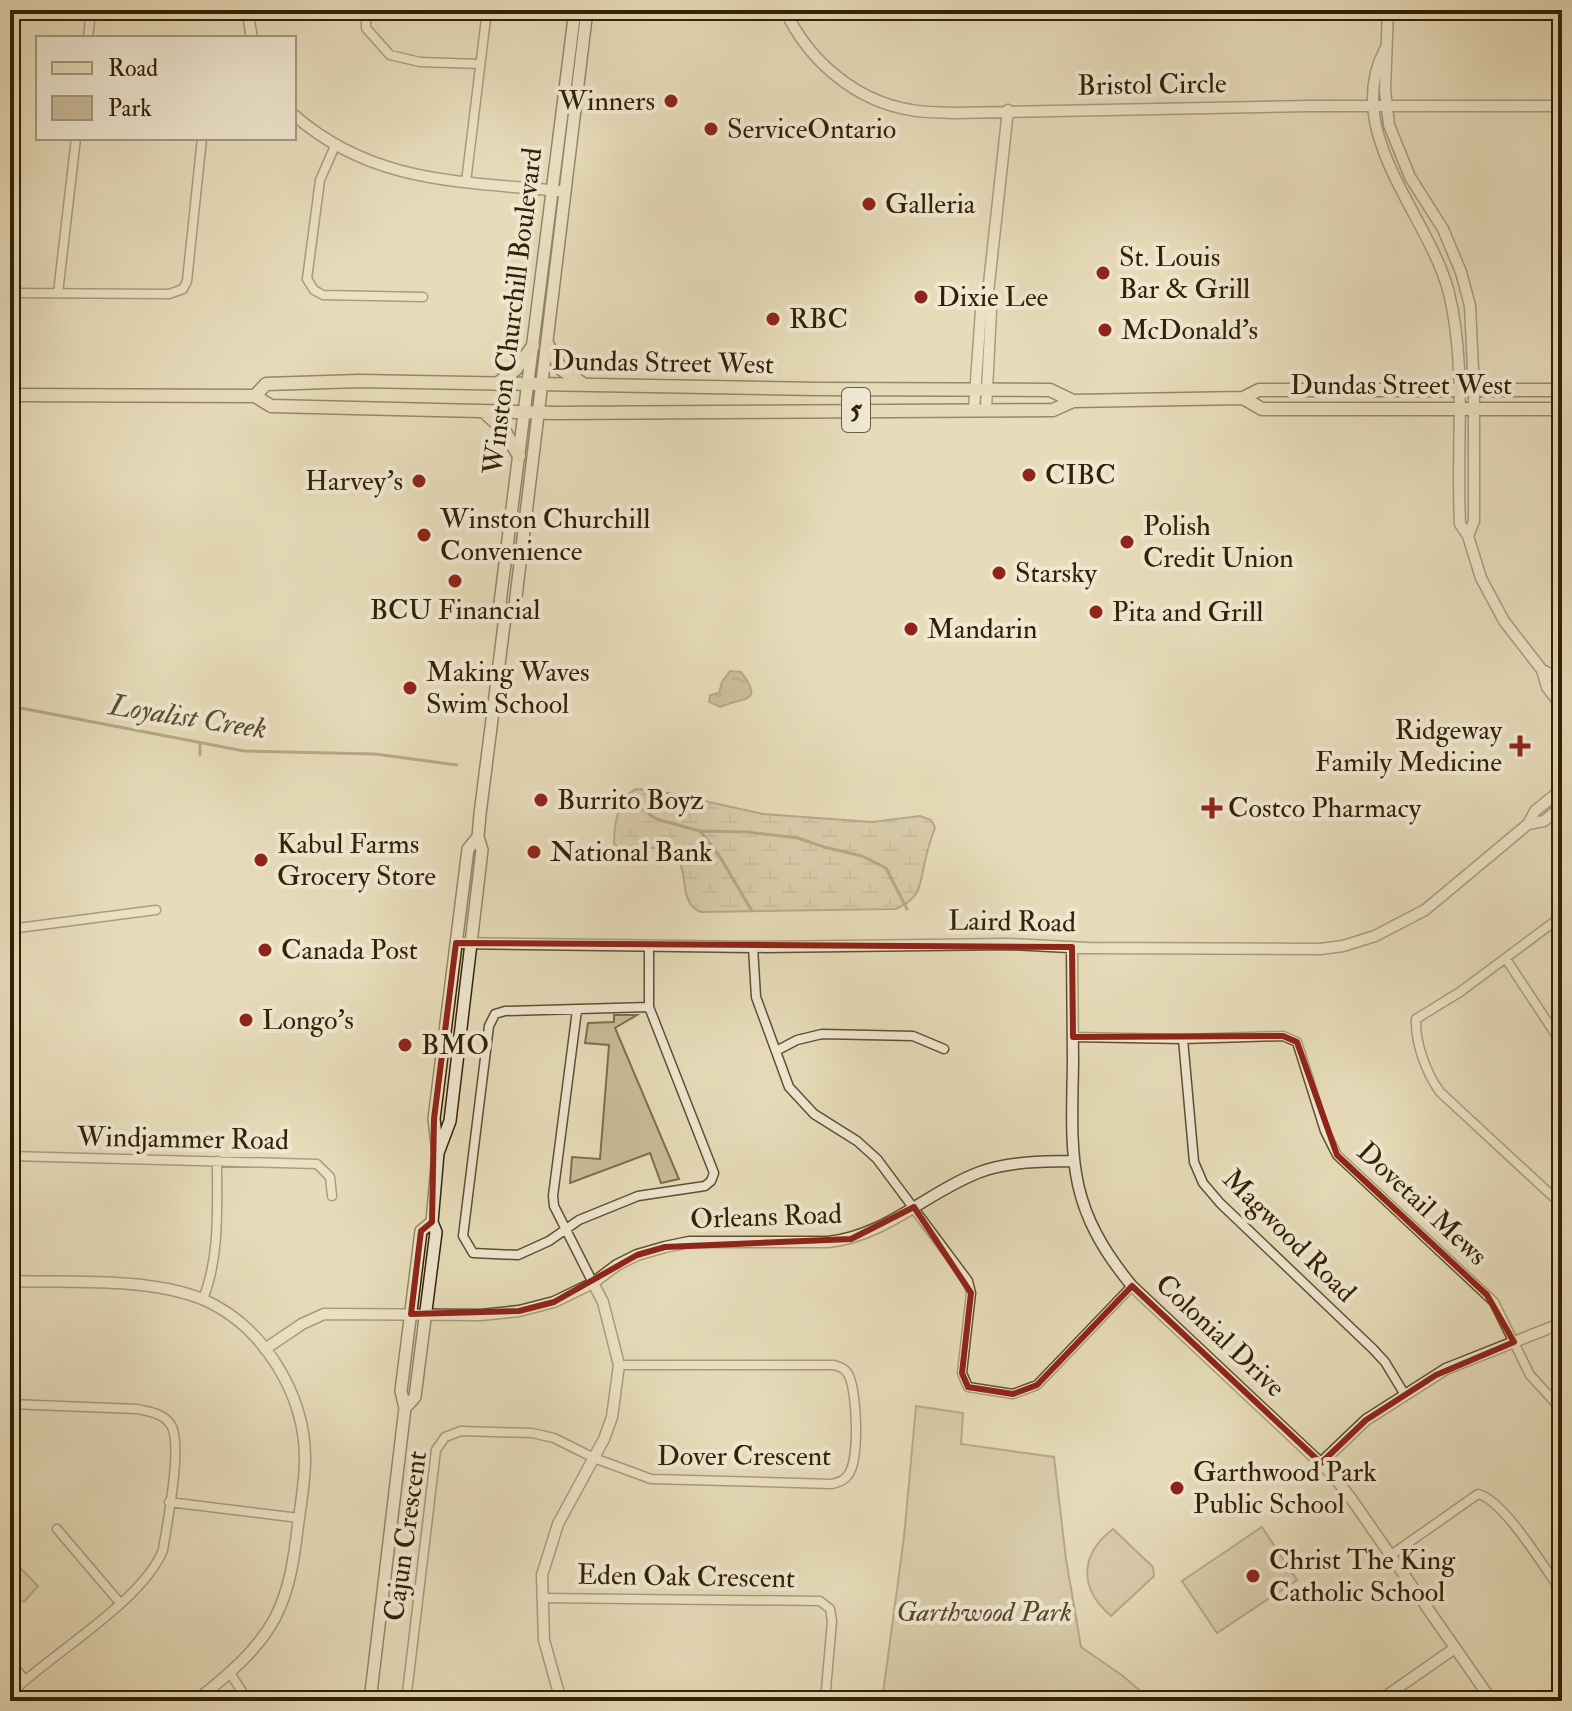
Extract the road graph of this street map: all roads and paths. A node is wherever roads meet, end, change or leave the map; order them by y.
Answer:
1 (91, 10) edge
2 (247, 10) edge
3 (366, 10) edge
4 (487, 10) edge
5 (575, 10) edge
6 (587, 10) edge
7 (785, 10) edge
8 (1388, 10) edge
9 (88, 36) edge
10 (252, 36) edge
11 (480, 64) junction
12 (1562, 106) edge
13 (1380, 107) junction
14 (1008, 110) junction
15 (296, 117) edge
16 (76, 140) edge
17 (202, 140) edge
18 (335, 146) junction
19 (466, 182) junction
20 (552, 190) junction
21 (566, 192) junction
22 (10, 293) edge
23 (58, 293) junction
24 (423, 297) dead end
25 (548, 345) junction
26 (533, 346) junction
27 (497, 384) junction
28 (528, 385) junction
29 (542, 385) junction
30 (586, 386) junction
31 (981, 389) junction
32 (1562, 390) edge
33 (10, 395) edge
34 (255, 396) junction
35 (1243, 398) junction
36 (1459, 400) junction
37 (1475, 400) junction
38 (1073, 401) junction
39 (980, 409) junction
40 (1562, 409) edge
41 (483, 411) junction
42 (524, 412) junction
43 (539, 412) junction
44 (519, 456) junction
45 (1468, 536) junction
46 (505, 617) junction
47 (1542, 670) junction
48 (1562, 684) edge
49 (1562, 707) edge
50 (1562, 789) edge
51 (1562, 806) edge
52 (1528, 824) junction
53 (478, 837) junction
54 (156, 910) dead end
55 (1562, 916) edge
56 (10, 929) edge
57 (456, 943) junction
58 (471, 943) junction
59 (649, 946) junction
60 (753, 947) junction
61 (1072, 947) junction
62 (1506, 959) junction
63 (649, 1007) junction
64 (577, 1010) junction
65 (1073, 1037) junction
66 (1183, 1039) junction
67 (1562, 1044) edge
68 (944, 1049) dead end
69 (776, 1051) junction
70 (438, 1153) junction
71 (10, 1156) edge
72 (217, 1161) junction
73 (1072, 1161) junction
74 (332, 1196) dead end
75 (1562, 1205) edge
76 (914, 1207) junction
77 (432, 1222) junction
78 (567, 1229) junction
79 (10, 1281) edge
80 (593, 1283) junction
81 (1132, 1286) junction
82 (203, 1299) junction
83 (411, 1314) junction
84 (426, 1314) junction
85 (1562, 1323) edge
86 (1514, 1342) junction
87 (265, 1349) junction
88 (619, 1365) junction
89 (1405, 1395) junction
90 (10, 1404) edge
91 (405, 1408) junction
92 (1562, 1410) edge
93 (594, 1458) junction
94 (1321, 1463) junction
95 (169, 1502) junction
96 (299, 1518) junction
97 (57, 1529) dead end
98 (1391, 1555) junction
99 (1562, 1592) edge
100 (542, 1598) junction
101 (120, 1603) junction
102 (1455, 1648) junction
103 (10, 1662) edge
104 (230, 1673) junction
105 (25, 1680) junction
106 (10, 1694) edge
107 (196, 1701) edge
108 (248, 1701) edge
109 (370, 1701) edge
110 (406, 1701) edge
111 (561, 1701) edge
112 (825, 1701) edge
113 (1379, 1701) edge
114 (1492, 1701) edge

1 - 9 street
2 - 10 street
3 - 11 street
4 - 11 street
5 - 20 main road, Winston Churchill Boulevard
6 - 21 main road, Winston Churchill Boulevard
7 - 14 street, Bristol Circle
8 - 13 street
11 - 19 street
12 - 13 street, Bristol Circle
13 - 14 street, Bristol Circle
13 - 36 street
13 - 37 street
14 - 31 street
15 - 18 street
16 - 23 street
17 - 23 street
18 - 19 street
18 - 24 street
19 - 20 street
20 - 21 street
20 - 26 main road, Winston Churchill Boulevard
21 - 25 main road, Winston Churchill Boulevard
22 - 23 street
25 - 29 main road, Winston Churchill Boulevard
25 - 30 main road
26 - 27 main road
26 - 28 main road, Winston Churchill Boulevard
27 - 28 main road, Dundas Street West
27 - 34 main road, Dundas Street West
28 - 29 main road, Dundas Street West
28 - 42 main road, Winston Churchill Boulevard
29 - 30 main road, Dundas Street West / 5
29 - 43 main road, Winston Churchill Boulevard
30 - 31 main road, Dundas Street West / 5
31 - 38 main road, Dundas Street West / 5
31 - 39 street
32 - 37 main road, Dundas Street West / 5
33 - 34 main road, Dundas Street West
34 - 41 main road, Dundas Street West
35 - 36 main road, Dundas Street West / 5
35 - 36 main road, Dundas Street West / 5
35 - 38 main road, Dundas Street West / 5
36 - 37 main road, Dundas Street West / 5
36 - 37 main road, Dundas Street West / 5
36 - 45 street
37 - 40 main road, Dundas Street West / 5
37 - 45 street
38 - 39 main road, Dundas Street West / 5
39 - 43 main road, Dundas Street West / 5
41 - 42 main road, Dundas Street West
41 - 44 main road
42 - 43 main road, Dundas Street West
42 - 44 main road, Winston Churchill Boulevard
43 - 46 main road, Winston Churchill Boulevard
44 - 46 main road, Winston Churchill Boulevard
45 - 47 street
46 - 53 main road, Winston Churchill Boulevard
47 - 48 street
47 - 49 street
50 - 52 street, Laird Road
51 - 52 street, Laird Road
52 - 61 street, Laird Road
53 - 57 main road, Winston Churchill Boulevard
53 - 58 main road, Winston Churchill Boulevard
54 - 56 street
55 - 62 street
57 - 58 street, Laird Road
57 - 70 main road, Winston Churchill Boulevard
58 - 59 street, Laird Road
58 - 70 main road, Winston Churchill Boulevard
59 - 60 street, Laird Road
59 - 63 street
60 - 61 street, Laird Road
60 - 69 street
61 - 65 street, Colonial Drive
62 - 67 street
62 - 75 street
63 - 64 street
63 - 78 street
64 - 78 street
64 - 78 street
65 - 66 street, Dovetail Mews
65 - 73 street, Colonial Drive
66 - 86 street, Dovetail Mews
66 - 89 street, Magwood Road
68 - 69 street
69 - 76 street
70 - 77 main road, Winston Churchill Boulevard
71 - 72 street, Windjammer Road
72 - 74 street, Windjammer Road
72 - 82 street
73 - 76 street, Orleans Road
73 - 81 street, Colonial Drive
76 - 80 street, Orleans Road
76 - 81 street
77 - 83 main road, Winston Churchill Boulevard
77 - 84 main road, Winston Churchill Boulevard
78 - 80 street
79 - 82 street
80 - 84 street, Orleans Road
80 - 88 street
81 - 94 street, Colonial Drive
82 - 87 street
83 - 84 street, Orleans Road
83 - 87 street, Orleans Road
83 - 91 main road, Winston Churchill Boulevard
84 - 91 main road, Winston Churchill Boulevard
85 - 86 street
86 - 89 street
86 - 92 street, Dovetail Mews
87 - 96 street
88 - 93 street
88 - 93 street, Dover Crescent
89 - 94 street
90 - 95 street
91 - 109 main road, Winston Churchill Boulevard
93 - 100 street
93 - 110 street, Cajun Crescent
94 - 98 street, Colonial Drive
95 - 96 street
95 - 101 street
96 - 104 street
97 - 101 street
98 - 99 street
98 - 102 street, Colonial Drive
100 - 111 street
100 - 112 street, Eden Oak Crescent
101 - 105 street
102 - 113 street
102 - 114 street, Colonial Drive
103 - 105 street
104 - 107 street
104 - 108 street
105 - 106 street

